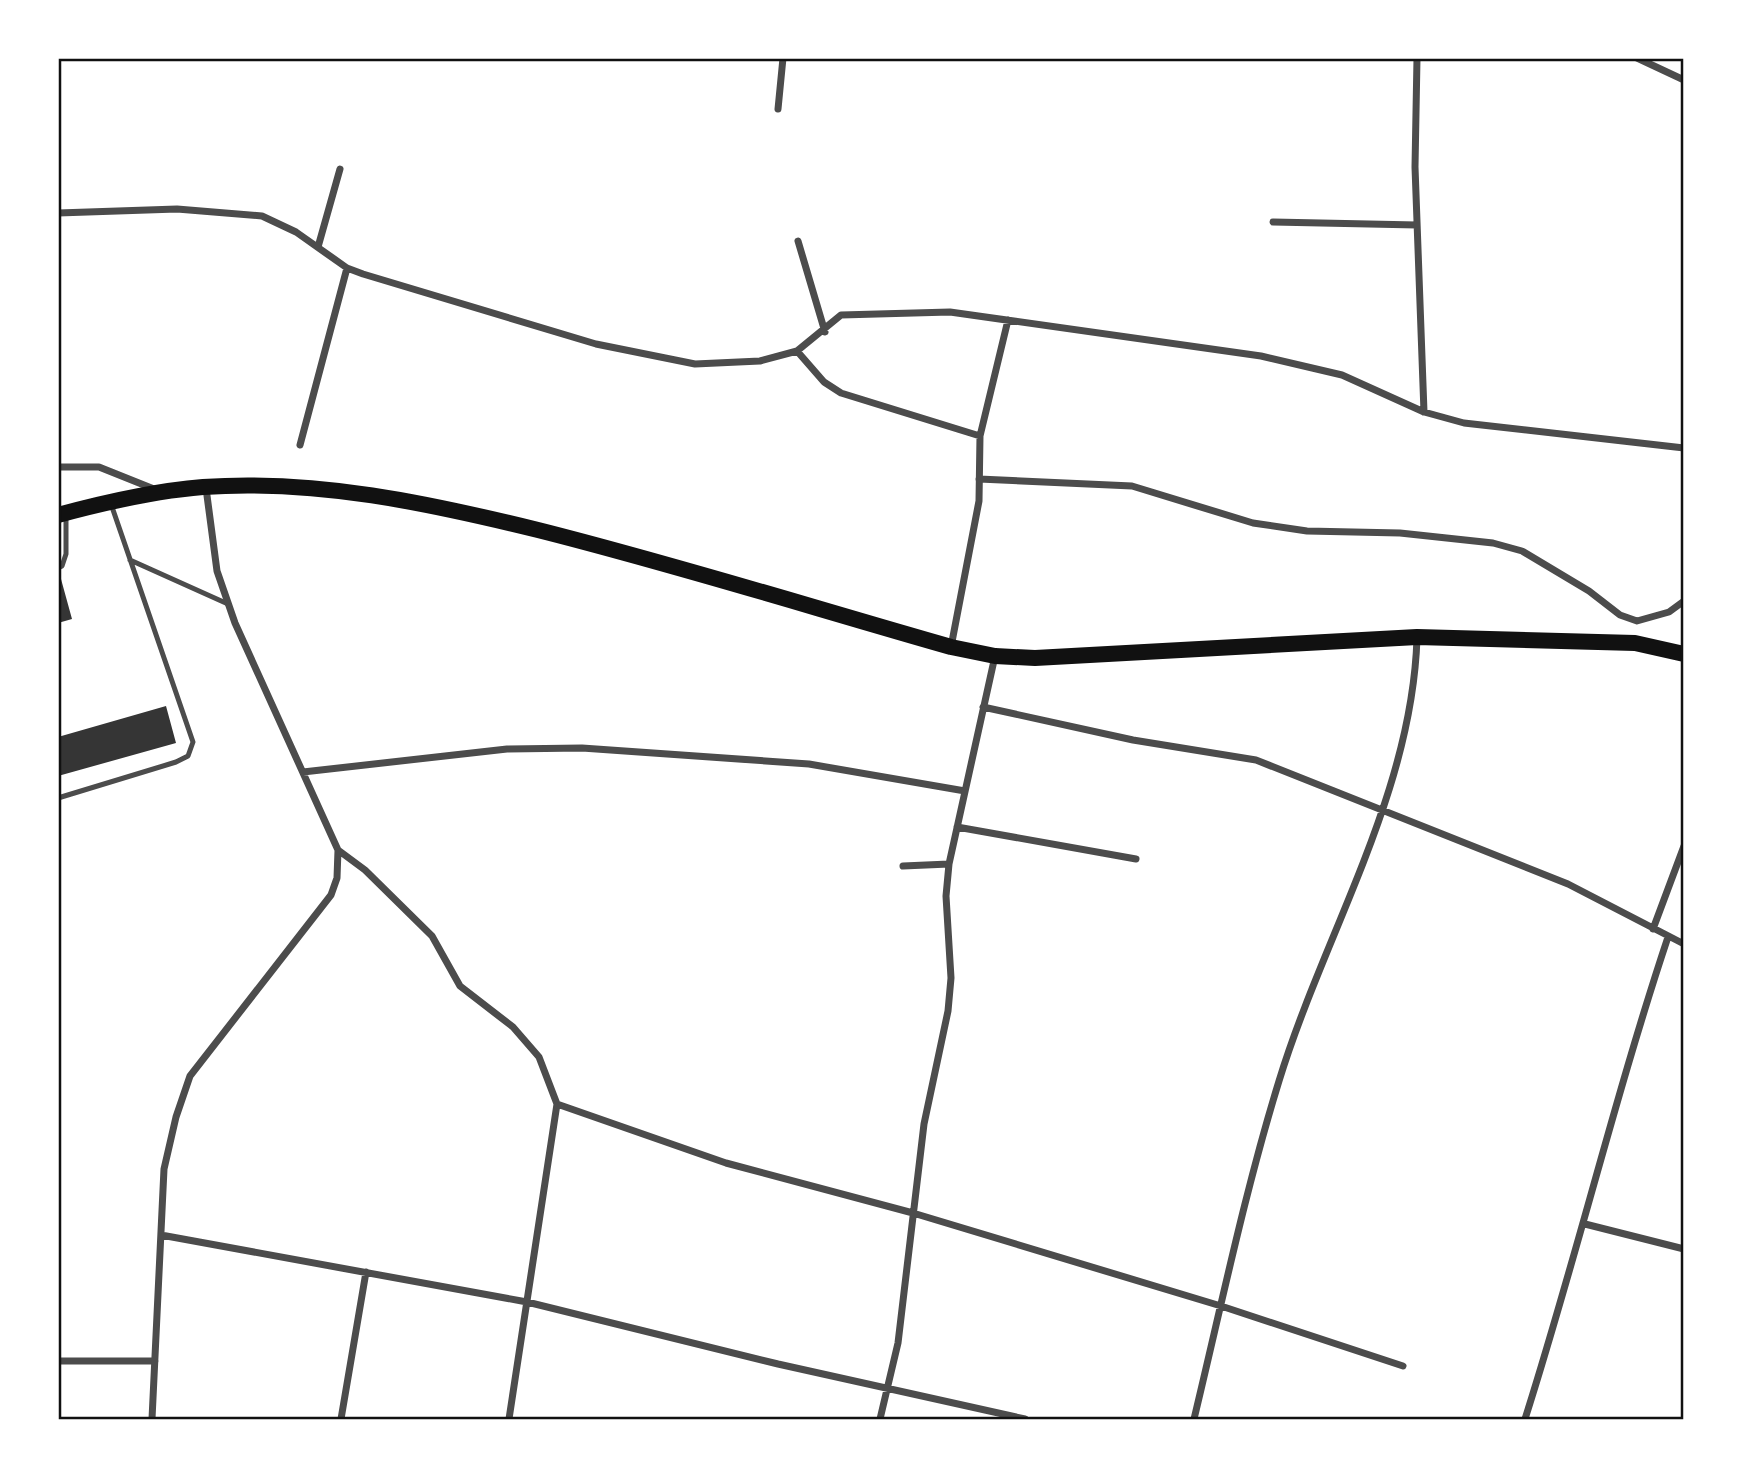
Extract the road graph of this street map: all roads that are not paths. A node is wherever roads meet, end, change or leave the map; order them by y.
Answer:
1 (783, 58) edge
2 (1416, 58) edge
3 (1637, 58) edge
4 (1684, 80) edge
5 (778, 108) dead end
6 (340, 169) dead end
7 (58, 214) edge
8 (1273, 222) dead end
9 (1417, 225) junction
10 (798, 242) dead end
11 (318, 247) junction
12 (346, 268) junction
13 (1008, 320) junction
14 (825, 332) junction
15 (797, 351) junction
16 (1424, 412) junction
17 (980, 436) junction
18 (300, 444) dead end
19 (1684, 448) edge
20 (58, 467) edge
21 (979, 479) junction
22 (206, 487) junction
23 (158, 491) junction
24 (110, 501) junction
25 (62, 514) edge
26 (130, 560) junction
27 (58, 568) edge
28 (1684, 601) edge
29 (228, 604) junction
30 (1637, 621) junction
31 (1417, 637) junction
32 (1634, 643) junction
33 (951, 648) junction
34 (1684, 654) edge
35 (995, 656) junction
36 (983, 707) junction
37 (303, 772) junction
38 (965, 791) junction
39 (58, 798) edge
40 (1383, 810) junction
41 (957, 827) junction
42 (1684, 846) edge
43 (338, 850) junction
44 (1136, 859) dead end
45 (949, 864) junction
46 (903, 866) dead end
47 (1653, 929) junction
48 (1668, 937) junction
49 (1684, 944) edge
50 (557, 1104) junction
51 (913, 1213) junction
52 (1586, 1224) junction
53 (161, 1235) junction
54 (1684, 1249) edge
55 (366, 1272) junction
56 (527, 1302) junction
57 (1221, 1306) junction
58 (58, 1361) edge
59 (155, 1361) junction
60 (1403, 1366) dead end
61 (888, 1388) junction
62 (152, 1419) edge
63 (341, 1419) edge
64 (509, 1419) edge
65 (880, 1419) edge
66 (1025, 1419) edge
67 (1194, 1419) edge
68 (1525, 1419) edge

1 - 5 street
2 - 9 street
3 - 4 street
6 - 11 street
7 - 11 street
8 - 9 street
9 - 16 street
10 - 14 street
11 - 12 street
12 - 15 street
12 - 18 street
13 - 14 street
13 - 16 street
13 - 17 street
14 - 15 street
15 - 17 street
16 - 19 street
17 - 21 street
20 - 23 street
21 - 30 street
21 - 33 street
22 - 23 main road
22 - 29 street
22 - 33 main road
23 - 24 main road
24 - 25 main road
24 - 26 lane
25 - 27 lane
26 - 29 lane
26 - 39 lane
28 - 30 street
29 - 37 street
30 - 32 street
31 - 32 main road
31 - 35 main road
31 - 40 street
32 - 34 main road
33 - 35 main road
35 - 36 street
36 - 38 street
36 - 40 street
37 - 38 street
37 - 43 street
38 - 41 street
40 - 47 street
40 - 57 street
41 - 44 street
41 - 45 street
42 - 47 street
43 - 50 street
43 - 53 street
45 - 46 street
45 - 51 street
47 - 48 street
48 - 49 street
48 - 52 street
50 - 51 street
50 - 56 street
51 - 57 street
51 - 61 street
52 - 54 street
52 - 68 street
53 - 55 street
53 - 59 street
55 - 56 street
55 - 63 street
56 - 61 street
56 - 64 street
57 - 60 street
57 - 67 street
58 - 59 street
59 - 62 street
61 - 65 street
61 - 66 street

